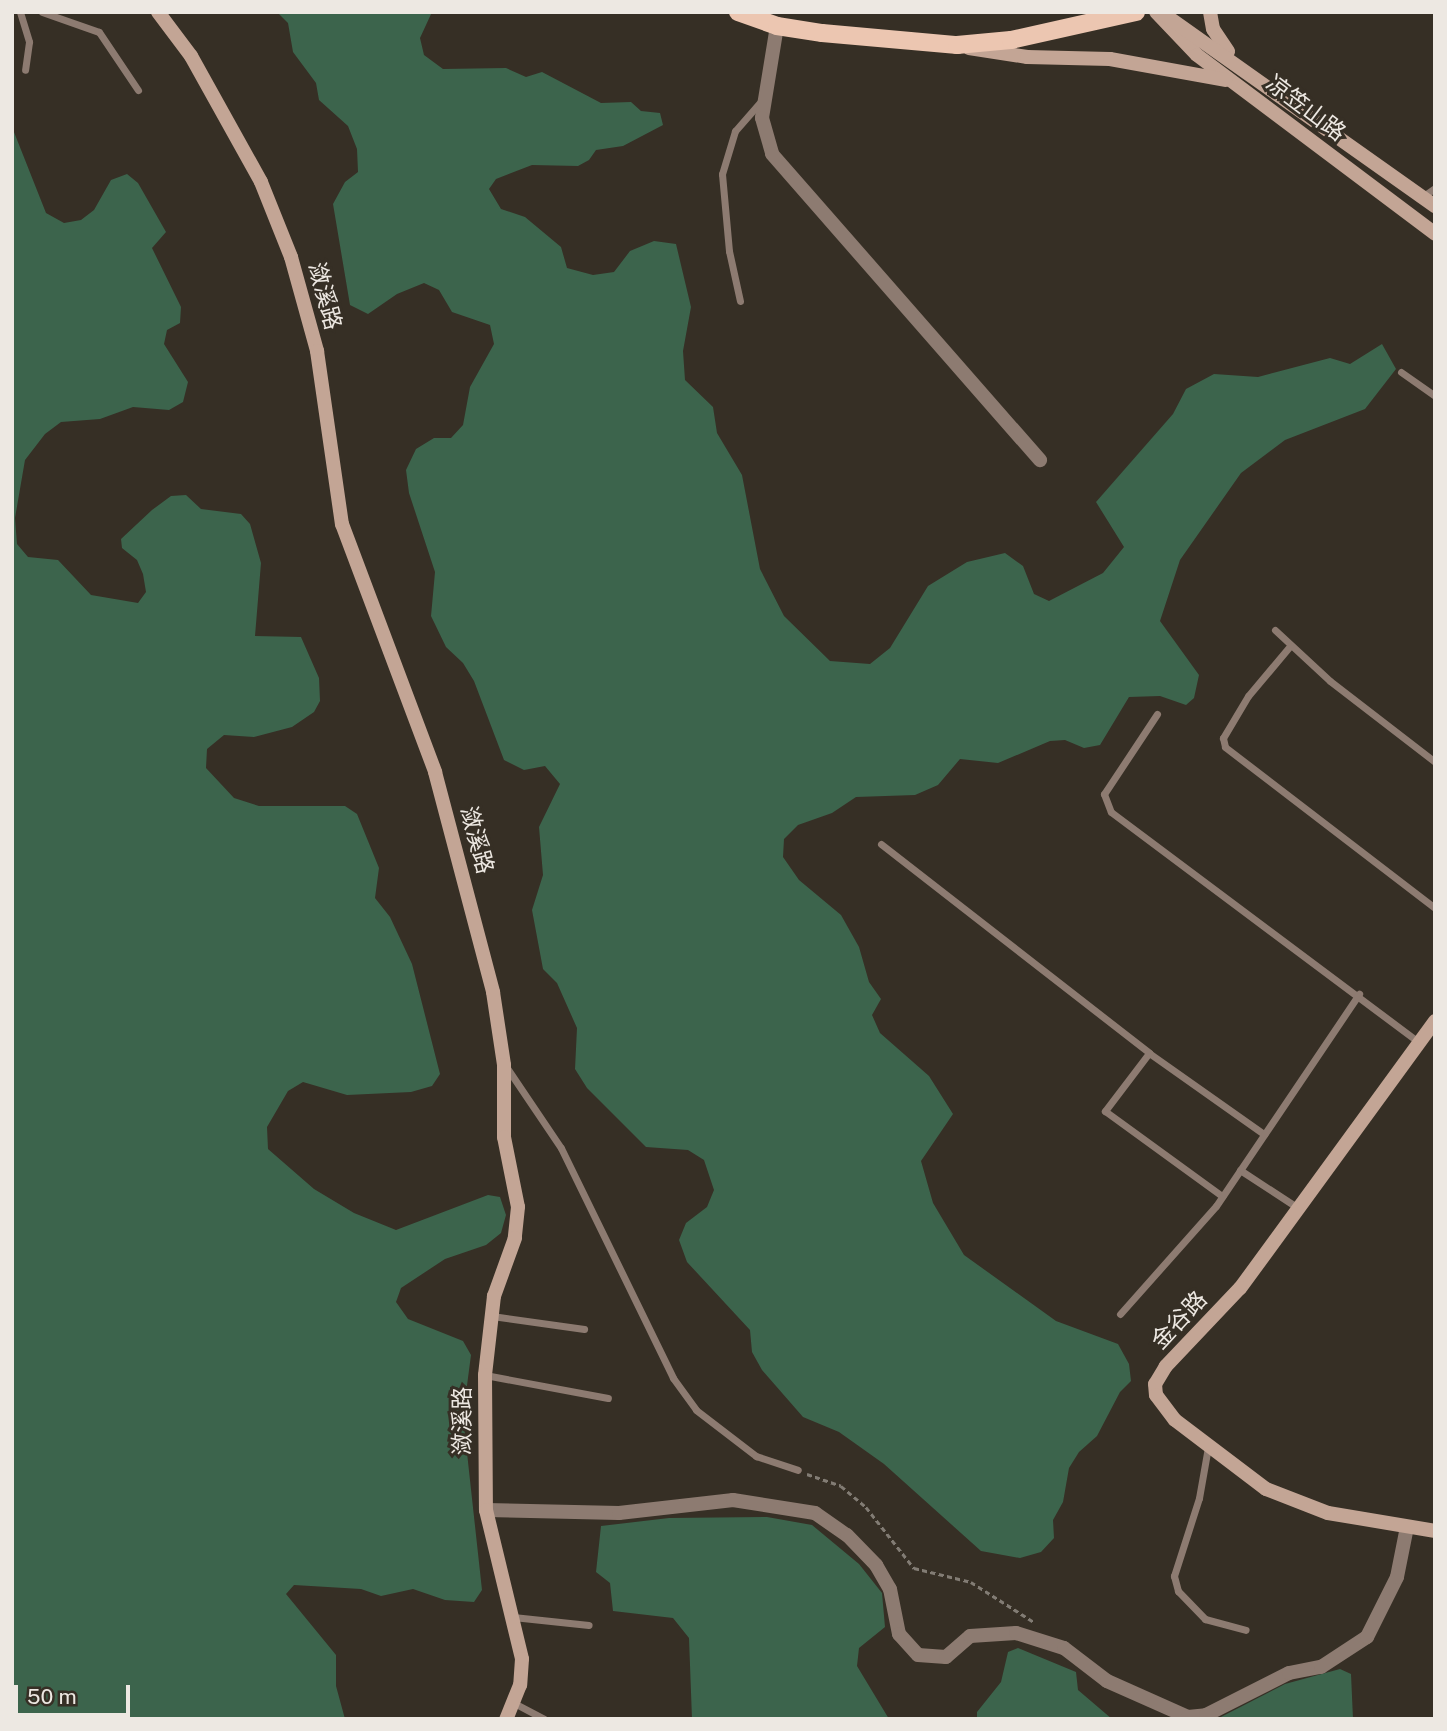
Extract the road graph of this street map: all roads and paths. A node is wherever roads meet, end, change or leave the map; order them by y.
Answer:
1 (20, 12) edge
2 (42, 12) edge
3 (158, 12) edge
4 (738, 12) edge
5 (1136, 12) edge
6 (1158, 12) edge
7 (1210, 12) edge
8 (777, 26) junction
9 (957, 45) junction
10 (1246, 69) junction
11 (25, 70) dead end
12 (1235, 83) junction
13 (138, 90) dead end
14 (764, 98) junction
15 (1435, 188) edge
16 (1422, 197) junction
17 (1435, 206) edge
18 (1435, 234) edge
19 (740, 300) dead end
20 (1401, 372) dead end
21 (1435, 396) edge
22 (1040, 460) dead end
23 (1275, 630) dead end
24 (1290, 646) junction
25 (1157, 714) dead end
26 (1435, 762) edge
27 (881, 844) dead end
28 (1435, 908) edge
29 (1359, 995) junction
30 (1435, 1021) edge
31 (1420, 1042) junction
32 (1149, 1053) junction
33 (505, 1065) junction
34 (1264, 1134) junction
35 (1240, 1170) junction
36 (1222, 1196) junction
37 (1298, 1208) junction
38 (1120, 1314) dead end
39 (492, 1316) junction
40 (584, 1329) dead end
41 (485, 1375) junction
42 (608, 1398) dead end
43 (1208, 1447) junction
44 (798, 1470) joint
45 (486, 1510) junction
46 (1407, 1527) junction
47 (1435, 1531) edge
48 (512, 1617) junction
49 (589, 1625) dead end
50 (1246, 1630) dead end
51 (1056, 1646) junction
52 (514, 1703) junction
53 (506, 1719) edge
54 (544, 1719) edge

1 - 11 lane
2 - 13 lane
3 - 33 street, 潋溪路
4 - 8 main road
5 - 9 main road
6 - 10 street, 凉笠山路
6 - 12 street, 凉笠山路
7 - 10 street
8 - 9 main road
8 - 14 street
9 - 12 street
10 - 16 street, 凉笠山路
12 - 18 street, 凉笠山路
14 - 19 lane
14 - 22 street
15 - 16 lane
16 - 17 street, 凉笠山路
20 - 21 lane
23 - 24 lane
24 - 26 lane
24 - 28 lane
25 - 29 lane
27 - 32 lane
29 - 31 lane
29 - 34 lane
30 - 31 street, 金谷路
31 - 37 street, 金谷路
32 - 34 lane
32 - 36 lane
33 - 39 street, 潋溪路
33 - 44 lane
34 - 35 lane
35 - 36 lane
35 - 37 lane
36 - 38 lane
37 - 43 street, 金谷路
39 - 40 lane
39 - 41 street, 潋溪路
41 - 42 lane
41 - 45 street, 潋溪路
43 - 46 street, 金谷路
43 - 50 lane
44 - 51 path
45 - 48 street, 潋溪路
45 - 51 street
46 - 47 street, 金谷路
46 - 51 street
48 - 49 lane
48 - 52 street, 潋溪路
52 - 53 street, 潋溪路
52 - 54 lane

